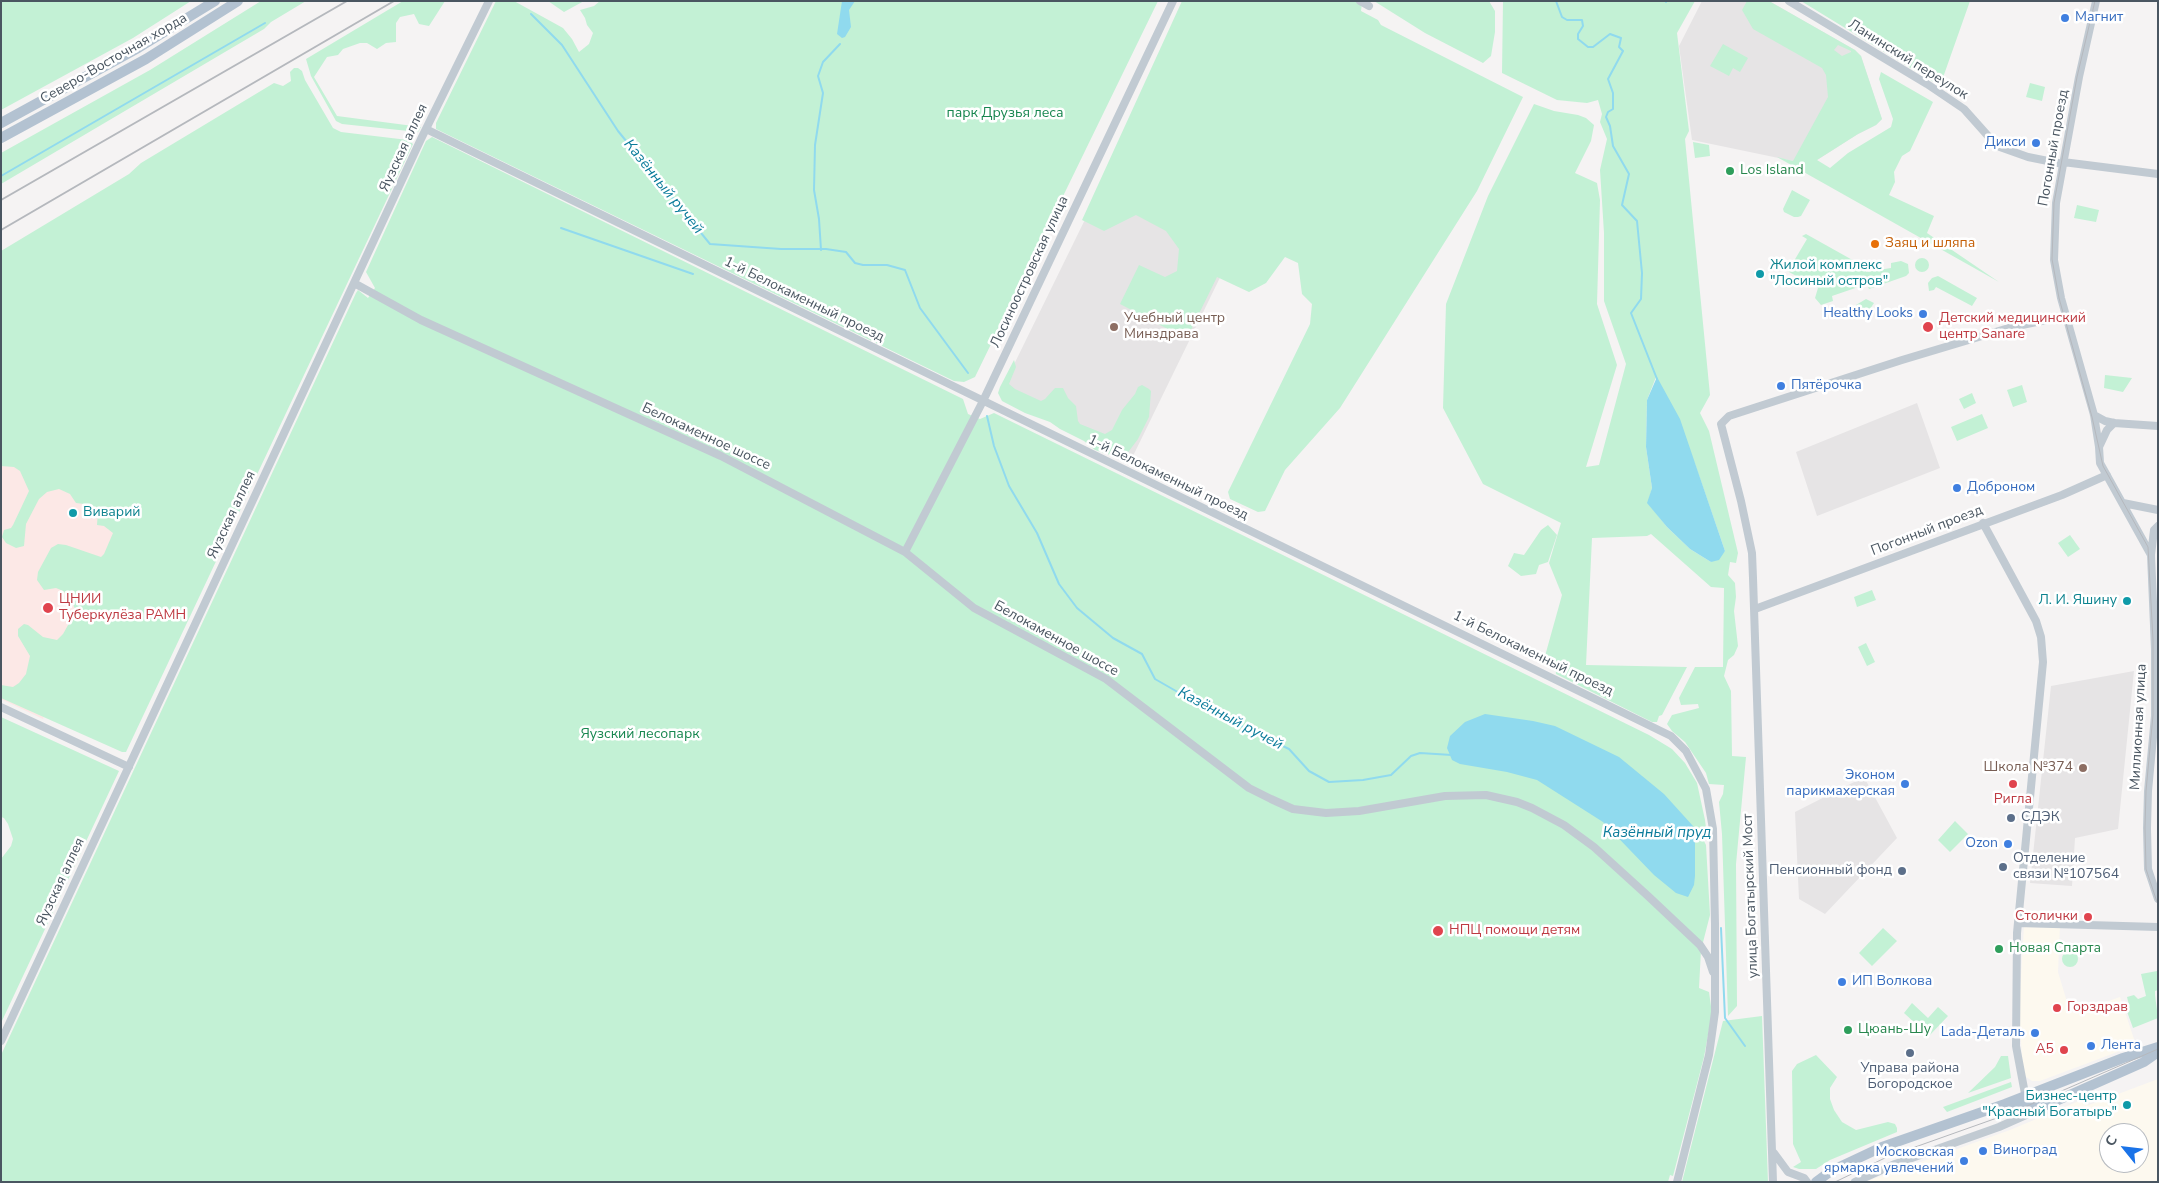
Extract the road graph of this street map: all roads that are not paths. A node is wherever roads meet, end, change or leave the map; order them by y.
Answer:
1 (215, 1) edge
2 (238, 1) edge
3 (489, 1) edge
4 (1173, 1) edge
5 (1360, 1) edge
6 (1789, 1) edge
7 (2096, 1) edge
8 (1369, 6) dead end
9 (1, 124) edge
10 (426, 130) junction
11 (1, 138) edge
12 (2063, 163) junction
13 (2158, 174) edge
14 (354, 283) junction
15 (2066, 316) junction
16 (982, 402) junction
17 (2094, 415) junction
18 (2114, 423) junction
19 (2158, 426) edge
20 (2099, 447) junction
21 (2107, 475) junction
22 (2124, 503) junction
23 (2158, 510) edge
24 (1983, 523) junction
25 (2158, 526) edge
26 (905, 552) junction
27 (2151, 555) junction
28 (1755, 609) junction
29 (1, 707) edge
30 (129, 767) junction
31 (2158, 899) edge
32 (2018, 923) junction
33 (2158, 927) edge
34 (1715, 979) junction
35 (1, 1041) edge
36 (2158, 1046) edge
37 (2158, 1052) edge
38 (2026, 1101) junction
39 (2047, 1105) junction
40 (1773, 1151) junction
41 (1677, 1182) edge
42 (1773, 1182) edge
43 (1807, 1182) edge
44 (1816, 1182) edge
45 (1856, 1182) edge

1 - 9 main road, Северо-Восточная хорда
2 - 11 main road, Северо-Восточная хорда
3 - 10 street, Яузская аллея
4 - 16 street, Лосиноостровская улица
5 - 8 street
6 - 12 street, Ланинский переулок
7 - 12 street, Погонный проезд
10 - 14 street, Яузская аллея
10 - 16 street, 1-й Белокаменный проезд
12 - 13 street, Ланинский переулок
12 - 15 street, Погонный проезд
14 - 26 street, Белокаменное шоссе
14 - 30 street, Яузская аллея
15 - 17 street, Погонный проезд
15 - 28 street, улица Богатырский Мост
16 - 26 street, Лосиноостровская улица
16 - 34 street, 1-й Белокаменный проезд
17 - 18 street
17 - 20 street, Погонный проезд
18 - 19 street
18 - 20 street
20 - 21 street, Миллионная улица
21 - 22 street, Миллионная улица
21 - 24 street, Погонный проезд
22 - 23 street
22 - 27 street, Миллионная улица
24 - 28 street, Погонный проезд
24 - 32 street
25 - 27 street, Миллионная улица
26 - 34 street, Белокаменное шоссе
27 - 31 street, Миллионная улица
28 - 40 street, улица Богатырский Мост
29 - 30 street
30 - 35 street, Яузская аллея
32 - 33 street
32 - 38 street
34 - 41 street
36 - 38 main road
37 - 39 main road
38 - 39 main road
38 - 44 main road
39 - 45 street
40 - 42 street, улица Богатырский Мост
40 - 43 street

